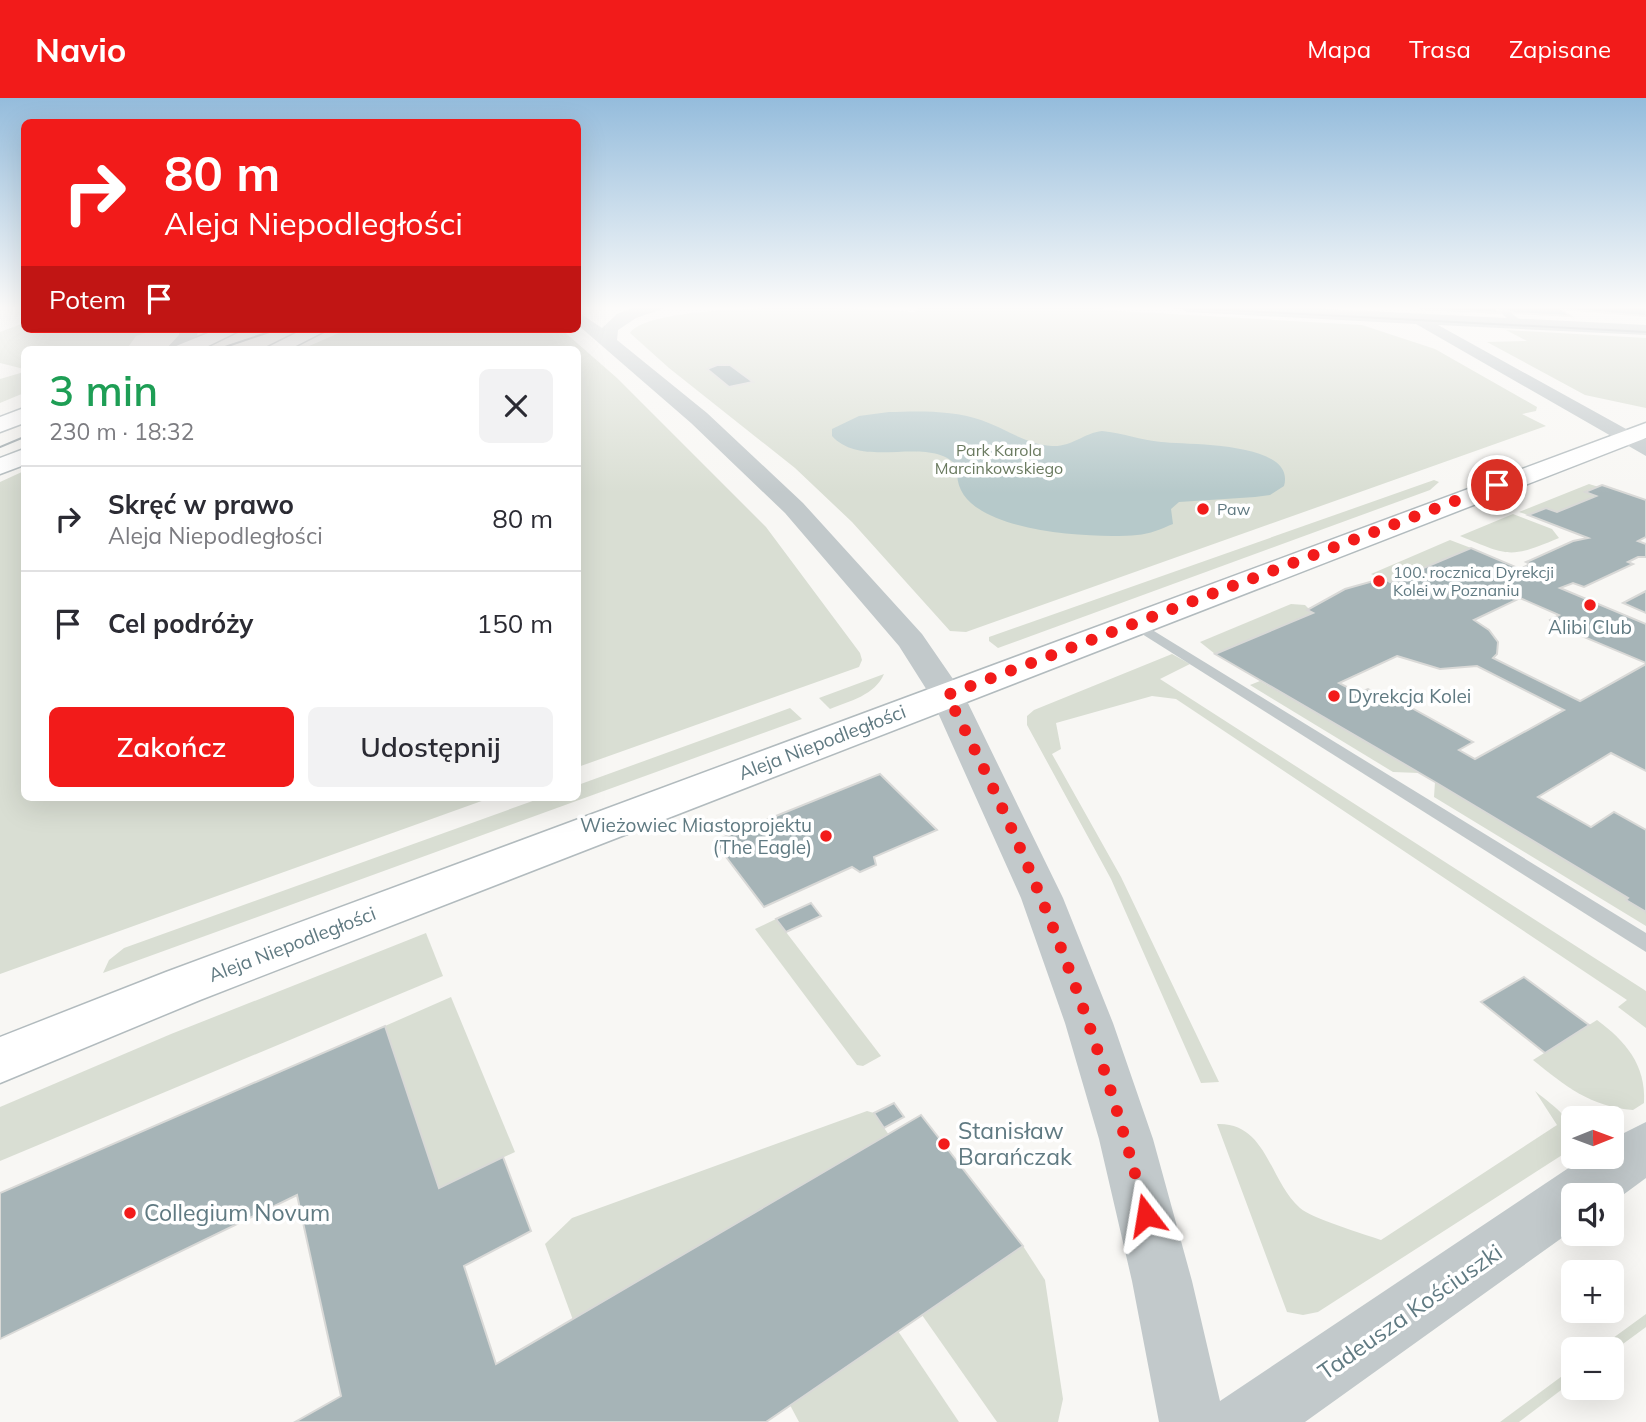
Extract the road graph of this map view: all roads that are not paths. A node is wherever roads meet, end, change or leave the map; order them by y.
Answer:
1 (640, 369) edge
2 (1508, 369) edge
3 (21, 414) edge
4 (21, 414) edge
5 (0, 419) edge
6 (0, 425) edge
7 (1640, 439) edge
8 (21, 457) edge
9 (0, 467) edge
10 (1136, 624) junction
11 (947, 695) junction
12 (1646, 944) edge
13 (0, 1060) edge
14 (1646, 1147) edge
15 (1594, 1183) edge
16 (1561, 1206) edge
17 (1192, 1422) edge
18 (1245, 1422) edge

1 - 11 street
2 - 7 street
3 - 5 street
4 - 6 street
7 - 10 street, Aleja Niepodległości
8 - 9 street
10 - 11 street, Aleja Niepodległości
10 - 12 lane
11 - 13 street, Aleja Niepodległości
11 - 17 street
14 - 15 street, Tadeusza Kościuszki
16 - 18 street, Tadeusza Kościuszki

